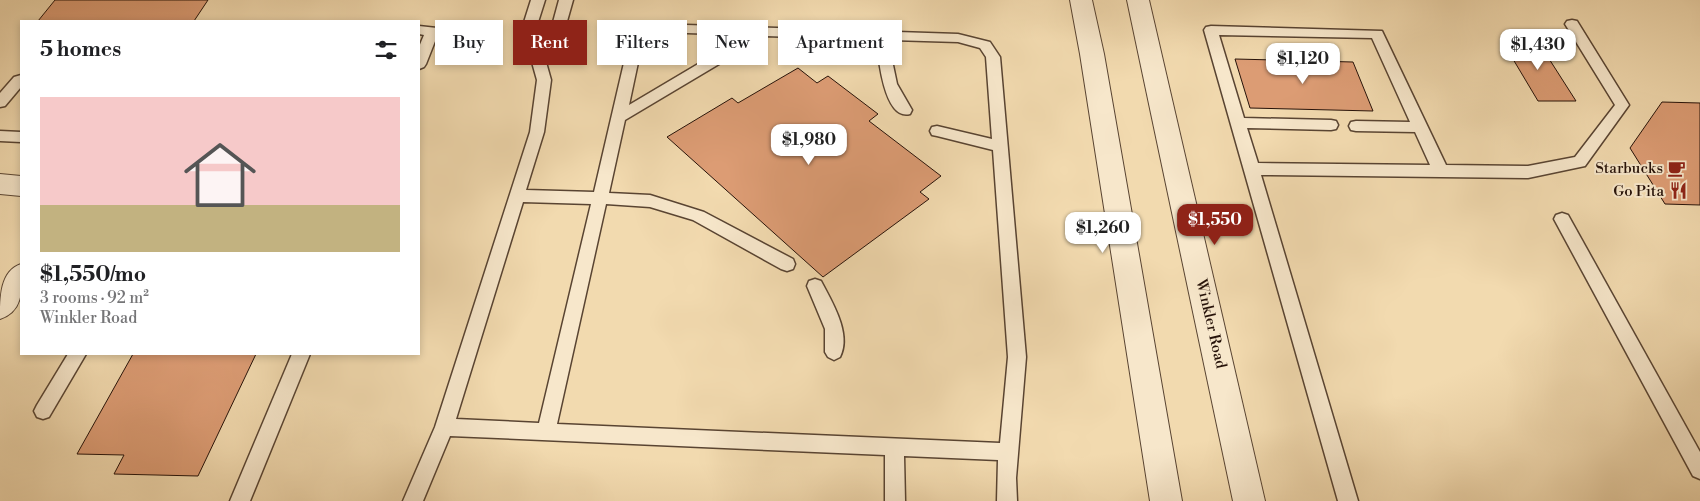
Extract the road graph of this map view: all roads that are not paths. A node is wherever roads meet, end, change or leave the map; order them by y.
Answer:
1 (538, 0) edge
2 (566, 0) edge
3 (1081, 0) edge
4 (1138, 0) edge
5 (532, 20) edge
6 (561, 20) edge
7 (1572, 24) dead end
8 (697, 29) edge
9 (426, 30) edge
10 (902, 36) edge
11 (420, 59) edge
12 (540, 65) edge
13 (707, 65) edge
14 (885, 65) edge
15 (20, 80) edge
16 (0, 102) edge
17 (905, 110) dead end
18 (619, 117) junction
19 (1239, 124) junction
20 (1331, 125) dead end
21 (1356, 126) dead end
22 (1420, 127) junction
23 (936, 131) dead end
24 (0, 136) edge
25 (20, 137) edge
26 (1000, 146) junction
27 (1252, 169) junction
28 (1440, 172) junction
29 (0, 184) edge
30 (20, 186) edge
31 (517, 196) junction
32 (600, 198) junction
33 (1562, 219) dead end
34 (787, 264) dead end
35 (20, 277) edge
36 (815, 286) dead end
37 (0, 307) edge
38 (834, 352) dead end
39 (75, 355) edge
40 (301, 355) edge
41 (43, 411) dead end
42 (444, 427) junction
43 (546, 432) junction
44 (894, 448) junction
45 (1009, 452) junction
46 (1700, 470) edge
47 (240, 501) edge
48 (414, 501) edge
49 (895, 501) edge
50 (1007, 501) edge
51 (1166, 501) edge
52 (1249, 501) edge
53 (1348, 501) edge

1 - 5 lane
2 - 6 lane
3 - 51 street
4 - 52 street, Winkler Road
7 - 28 lane
8 - 18 lane
9 - 11 lane
10 - 26 lane
12 - 31 lane
13 - 18 lane
14 - 17 lane
15 - 16 lane
18 - 32 lane
19 - 20 lane
19 - 22 lane
19 - 27 lane
21 - 22 lane
22 - 28 lane
23 - 26 lane
24 - 25 lane
26 - 45 lane
27 - 28 lane
27 - 53 lane
29 - 30 street
31 - 32 lane
31 - 42 lane
32 - 34 lane
32 - 43 lane
33 - 46 lane
35 - 37 street
36 - 38 lane
39 - 41 lane
40 - 47 lane
42 - 43 lane
42 - 48 lane
43 - 44 lane
44 - 45 lane
44 - 49 lane
45 - 50 lane

